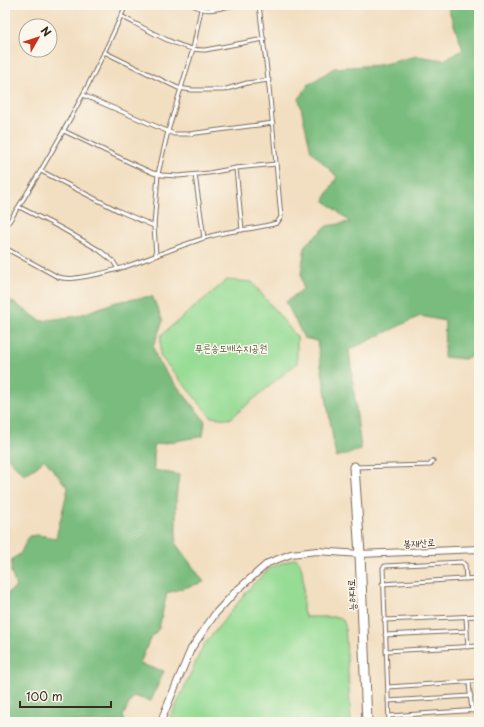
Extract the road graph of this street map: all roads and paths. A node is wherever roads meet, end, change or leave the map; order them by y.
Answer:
1 (126, 5) edge
2 (192, 5) edge
3 (234, 5) edge
4 (259, 5) edge
5 (202, 10) junction
6 (121, 16) junction
7 (264, 39) junction
8 (193, 49) junction
9 (104, 52) junction
10 (269, 80) junction
11 (181, 88) junction
12 (83, 95) junction
13 (273, 123) junction
14 (64, 131) junction
15 (168, 131) junction
16 (276, 164) junction
17 (236, 168) junction
18 (41, 171) junction
19 (158, 174) junction
20 (195, 175) junction
21 (19, 207) junction
22 (154, 226) junction
23 (5, 228) edge
24 (242, 230) junction
25 (204, 238) junction
26 (5, 248) edge
27 (156, 256) junction
28 (118, 269) junction
29 (433, 461) dead end
30 (354, 468) joint
31 (479, 549) edge
32 (360, 554) junction
33 (479, 578) edge
34 (466, 579) junction
35 (382, 584) junction
36 (479, 616) edge
37 (466, 617) junction
38 (384, 620) junction
39 (467, 631) junction
40 (385, 635) junction
41 (479, 646) edge
42 (468, 647) junction
43 (386, 651) junction
44 (479, 681) edge
45 (469, 683) junction
46 (388, 687) junction
47 (471, 696) junction
48 (388, 701) junction
49 (479, 710) edge
50 (472, 711) junction
51 (163, 716) dead end
52 (389, 716) junction
53 (368, 722) edge
54 (389, 722) edge

1 - 6 lane
2 - 5 lane
3 - 5 lane
4 - 7 lane
5 - 8 lane
6 - 8 lane
6 - 9 lane
7 - 8 lane
7 - 10 lane
8 - 11 lane
9 - 11 lane
9 - 12 lane
10 - 11 lane
10 - 13 lane
11 - 15 lane
12 - 14 lane
12 - 15 lane
13 - 15 lane
13 - 16 lane
14 - 18 lane
14 - 19 lane
15 - 19 lane
16 - 17 lane
16 - 24 lane
17 - 20 lane
17 - 24 lane
18 - 21 lane
18 - 22 lane
19 - 20 lane
19 - 22 lane
20 - 25 lane
21 - 23 lane
21 - 28 lane
22 - 27 lane
24 - 25 lane
25 - 27 lane
26 - 28 lane
27 - 28 lane
29 - 30 lane
30 - 32 main road, 능허대로
31 - 32 street, 봉재산로
32 - 51 street, 봉재산로
32 - 53 main road, 능허대로
33 - 34 lane
34 - 35 lane
34 - 35 lane
35 - 38 lane
36 - 37 lane
37 - 38 lane
37 - 39 lane
38 - 40 lane
39 - 40 lane
39 - 42 lane
40 - 43 lane
41 - 42 lane
42 - 43 lane
43 - 46 lane
44 - 45 lane
45 - 46 lane
45 - 47 lane
46 - 48 lane
47 - 48 lane
47 - 50 lane
48 - 52 lane
49 - 50 lane
50 - 52 lane
52 - 54 lane

